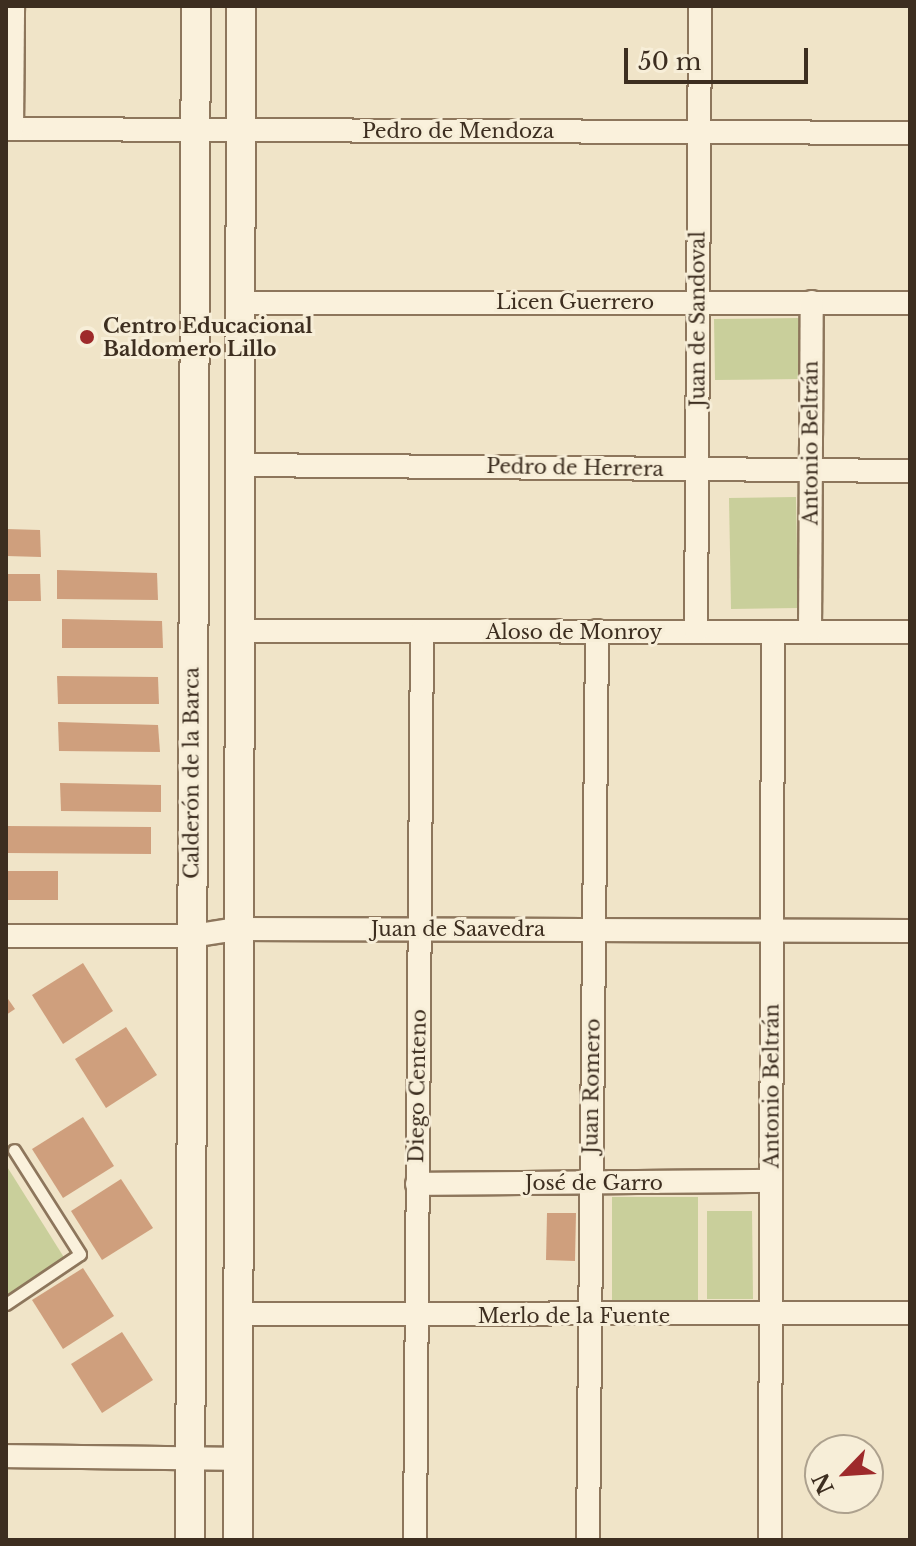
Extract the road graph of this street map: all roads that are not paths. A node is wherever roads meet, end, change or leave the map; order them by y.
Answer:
1 (13, 6) edge
2 (196, 6) edge
3 (241, 6) edge
4 (700, 6) edge
5 (9, 129) edge
6 (195, 130) junction
7 (240, 130) junction
8 (699, 132) junction
9 (910, 133) edge
10 (698, 302) junction
11 (812, 302) junction
12 (239, 303) junction
13 (910, 303) edge
14 (239, 465) junction
15 (697, 469) junction
16 (811, 470) junction
17 (910, 471) edge
18 (238, 631) junction
19 (422, 631) junction
20 (597, 631) junction
21 (696, 632) junction
22 (773, 632) junction
23 (810, 632) junction
24 (910, 632) edge
25 (237, 929) junction
26 (420, 929) junction
27 (594, 929) junction
28 (772, 930) junction
29 (910, 931) edge
30 (6, 936) edge
31 (192, 936) junction
32 (14, 1150) dead end
33 (771, 1181) junction
34 (591, 1183) junction
35 (417, 1184) junction
36 (6, 1304) edge
37 (910, 1313) edge
38 (237, 1314) junction
39 (417, 1315) junction
40 (589, 1316) junction
41 (771, 1316) junction
42 (6, 1456) edge
43 (191, 1458) junction
44 (238, 1459) junction
45 (190, 1540) edge
46 (238, 1540) edge
47 (415, 1540) edge
48 (588, 1540) edge
49 (770, 1540) edge

1 - 5 street
2 - 6 street, Calderón de la Barca
3 - 7 street
4 - 8 street, Juan de Sandoval
5 - 6 street, Pedro de Mendoza
6 - 7 street, Pedro de Mendoza
6 - 31 street, Calderón de la Barca
7 - 8 street, Pedro de Mendoza
7 - 12 street
8 - 9 street, Pedro de Mendoza
8 - 10 street, Juan de Sandoval
10 - 11 street, Licen Guerrero
10 - 12 street, Licen Guerrero
10 - 15 street, Juan de Sandoval
11 - 13 street, Licen Guerrero
11 - 16 street, Antonio Beltrán
12 - 14 street
14 - 15 street, Pedro de Herrera
14 - 18 street
15 - 16 street, Pedro de Herrera
15 - 21 street, Juan de Sandoval
16 - 17 street, Pedro de Herrera
16 - 23 street, Antonio Beltrán
18 - 19 street, Aloso de Monroy
18 - 25 street
19 - 20 street, Aloso de Monroy
19 - 26 street, Diego Centeno
20 - 21 street, Aloso de Monroy
20 - 27 street, Juan Romero
21 - 22 street, Aloso de Monroy
22 - 23 street, Aloso de Monroy
22 - 28 street, Antonio Beltrán
23 - 24 street, Aloso de Monroy
25 - 26 street, Juan de Saavedra
25 - 31 street, Juan de Saavedra
25 - 38 street
26 - 27 street, Juan de Saavedra
26 - 35 street, Diego Centeno
27 - 28 street, Juan de Saavedra
27 - 34 street, Juan Romero
28 - 29 street, Juan de Saavedra
28 - 33 street, Antonio Beltrán
30 - 31 street, Juan de Saavedra
31 - 43 street, Calderón de la Barca
32 - 36 lane
33 - 34 street, José de Garro
33 - 41 street, Antonio Beltrán
34 - 35 street, José de Garro
34 - 40 street, Juan Romero
35 - 39 street, Diego Centeno
37 - 41 street, Merlo de la Fuente
38 - 39 street, Merlo de la Fuente
38 - 44 street
39 - 40 street, Merlo de la Fuente
39 - 47 street, Diego Centeno
40 - 41 street, Merlo de la Fuente
40 - 48 street, Juan Romero
41 - 49 street, Antonio Beltrán
42 - 43 street
43 - 44 street
43 - 45 street, Calderón de la Barca
44 - 46 street

